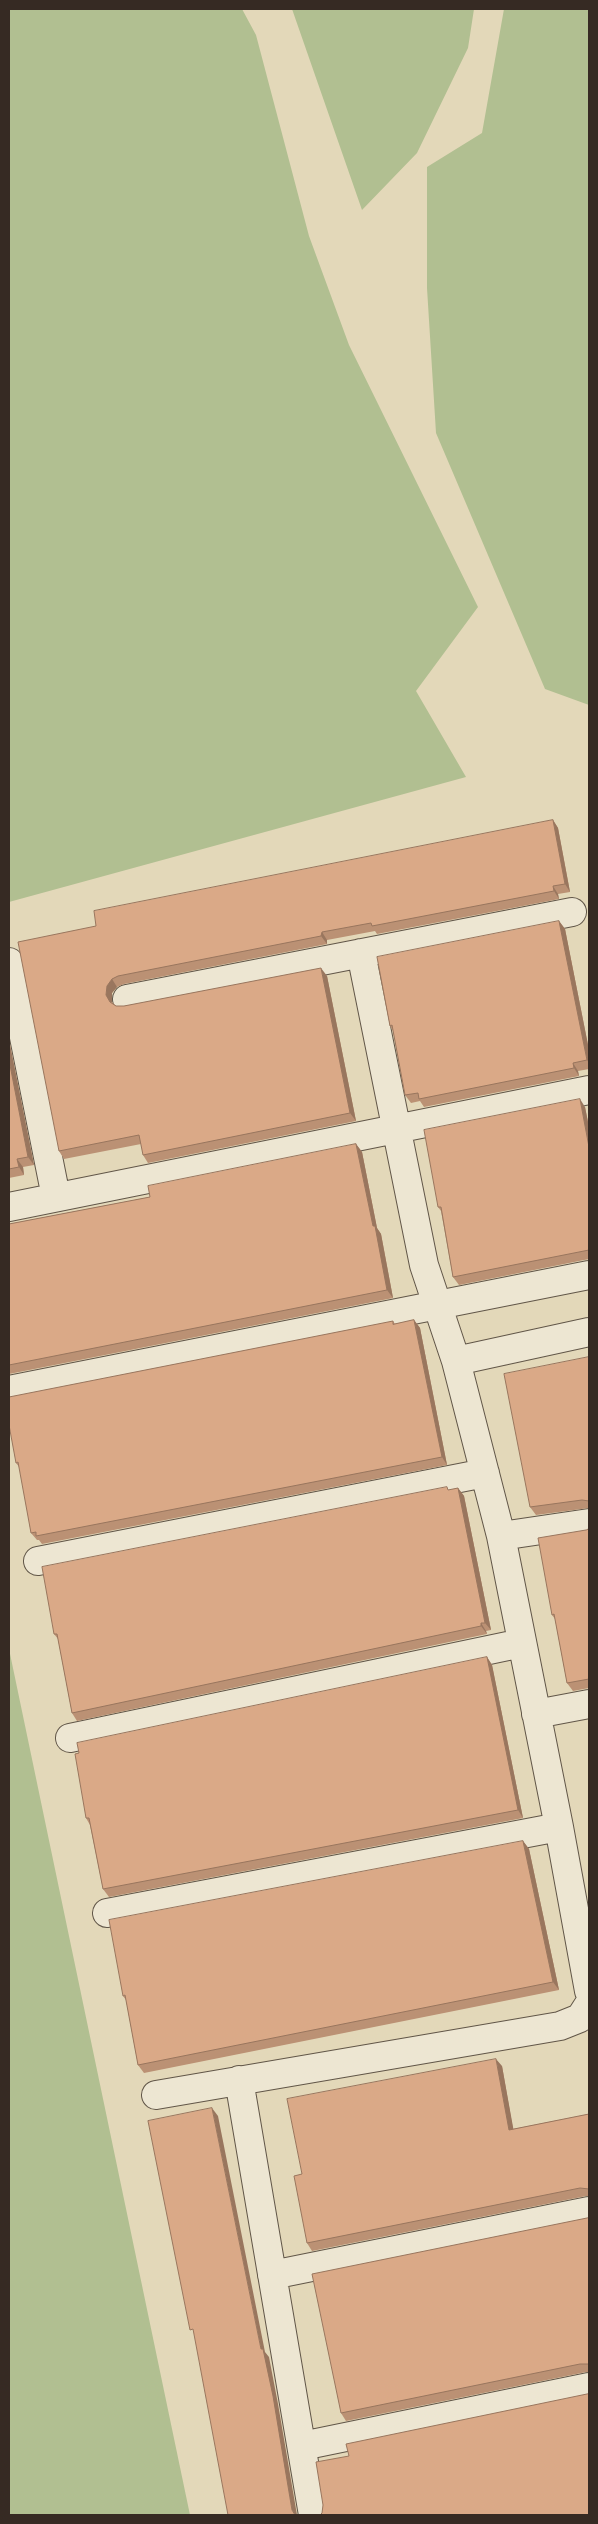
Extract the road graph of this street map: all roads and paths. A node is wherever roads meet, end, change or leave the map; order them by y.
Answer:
1 (572, 912) dead end
2 (361, 953) junction
3 (9, 962) edge
4 (127, 999) dead end
5 (589, 1090) edge
6 (396, 1129) junction
7 (56, 1198) junction
8 (9, 1207) edge
9 (589, 1275) edge
10 (438, 1306) junction
11 (589, 1332) edge
12 (456, 1360) junction
13 (9, 1390) edge
14 (485, 1473) junction
15 (589, 1523) edge
16 (501, 1536) junction
17 (38, 1561) dead end
18 (522, 1643) junction
19 (589, 1704) edge
20 (536, 1714) junction
21 (70, 1738) dead end
22 (559, 1826) junction
23 (107, 1913) dead end
24 (589, 1991) edge
25 (589, 2004) edge
26 (239, 2080) junction
27 (156, 2095) dead end
28 (589, 2211) edge
29 (272, 2275) junction
30 (589, 2387) edge
31 (302, 2446) junction
32 (314, 2515) edge

1 - 2 street
2 - 4 street
2 - 6 street
3 - 7 street
5 - 6 street
6 - 7 street
6 - 10 street
7 - 8 street
9 - 10 street
10 - 12 street
10 - 13 street
11 - 12 street
12 - 14 street
14 - 16 street
14 - 17 street
15 - 16 street
16 - 18 street
18 - 20 street
18 - 21 street
19 - 20 street
20 - 22 street
22 - 23 street
22 - 24 street
25 - 26 street
26 - 27 street
26 - 29 street
28 - 29 street
29 - 31 street
30 - 31 street
31 - 32 street

